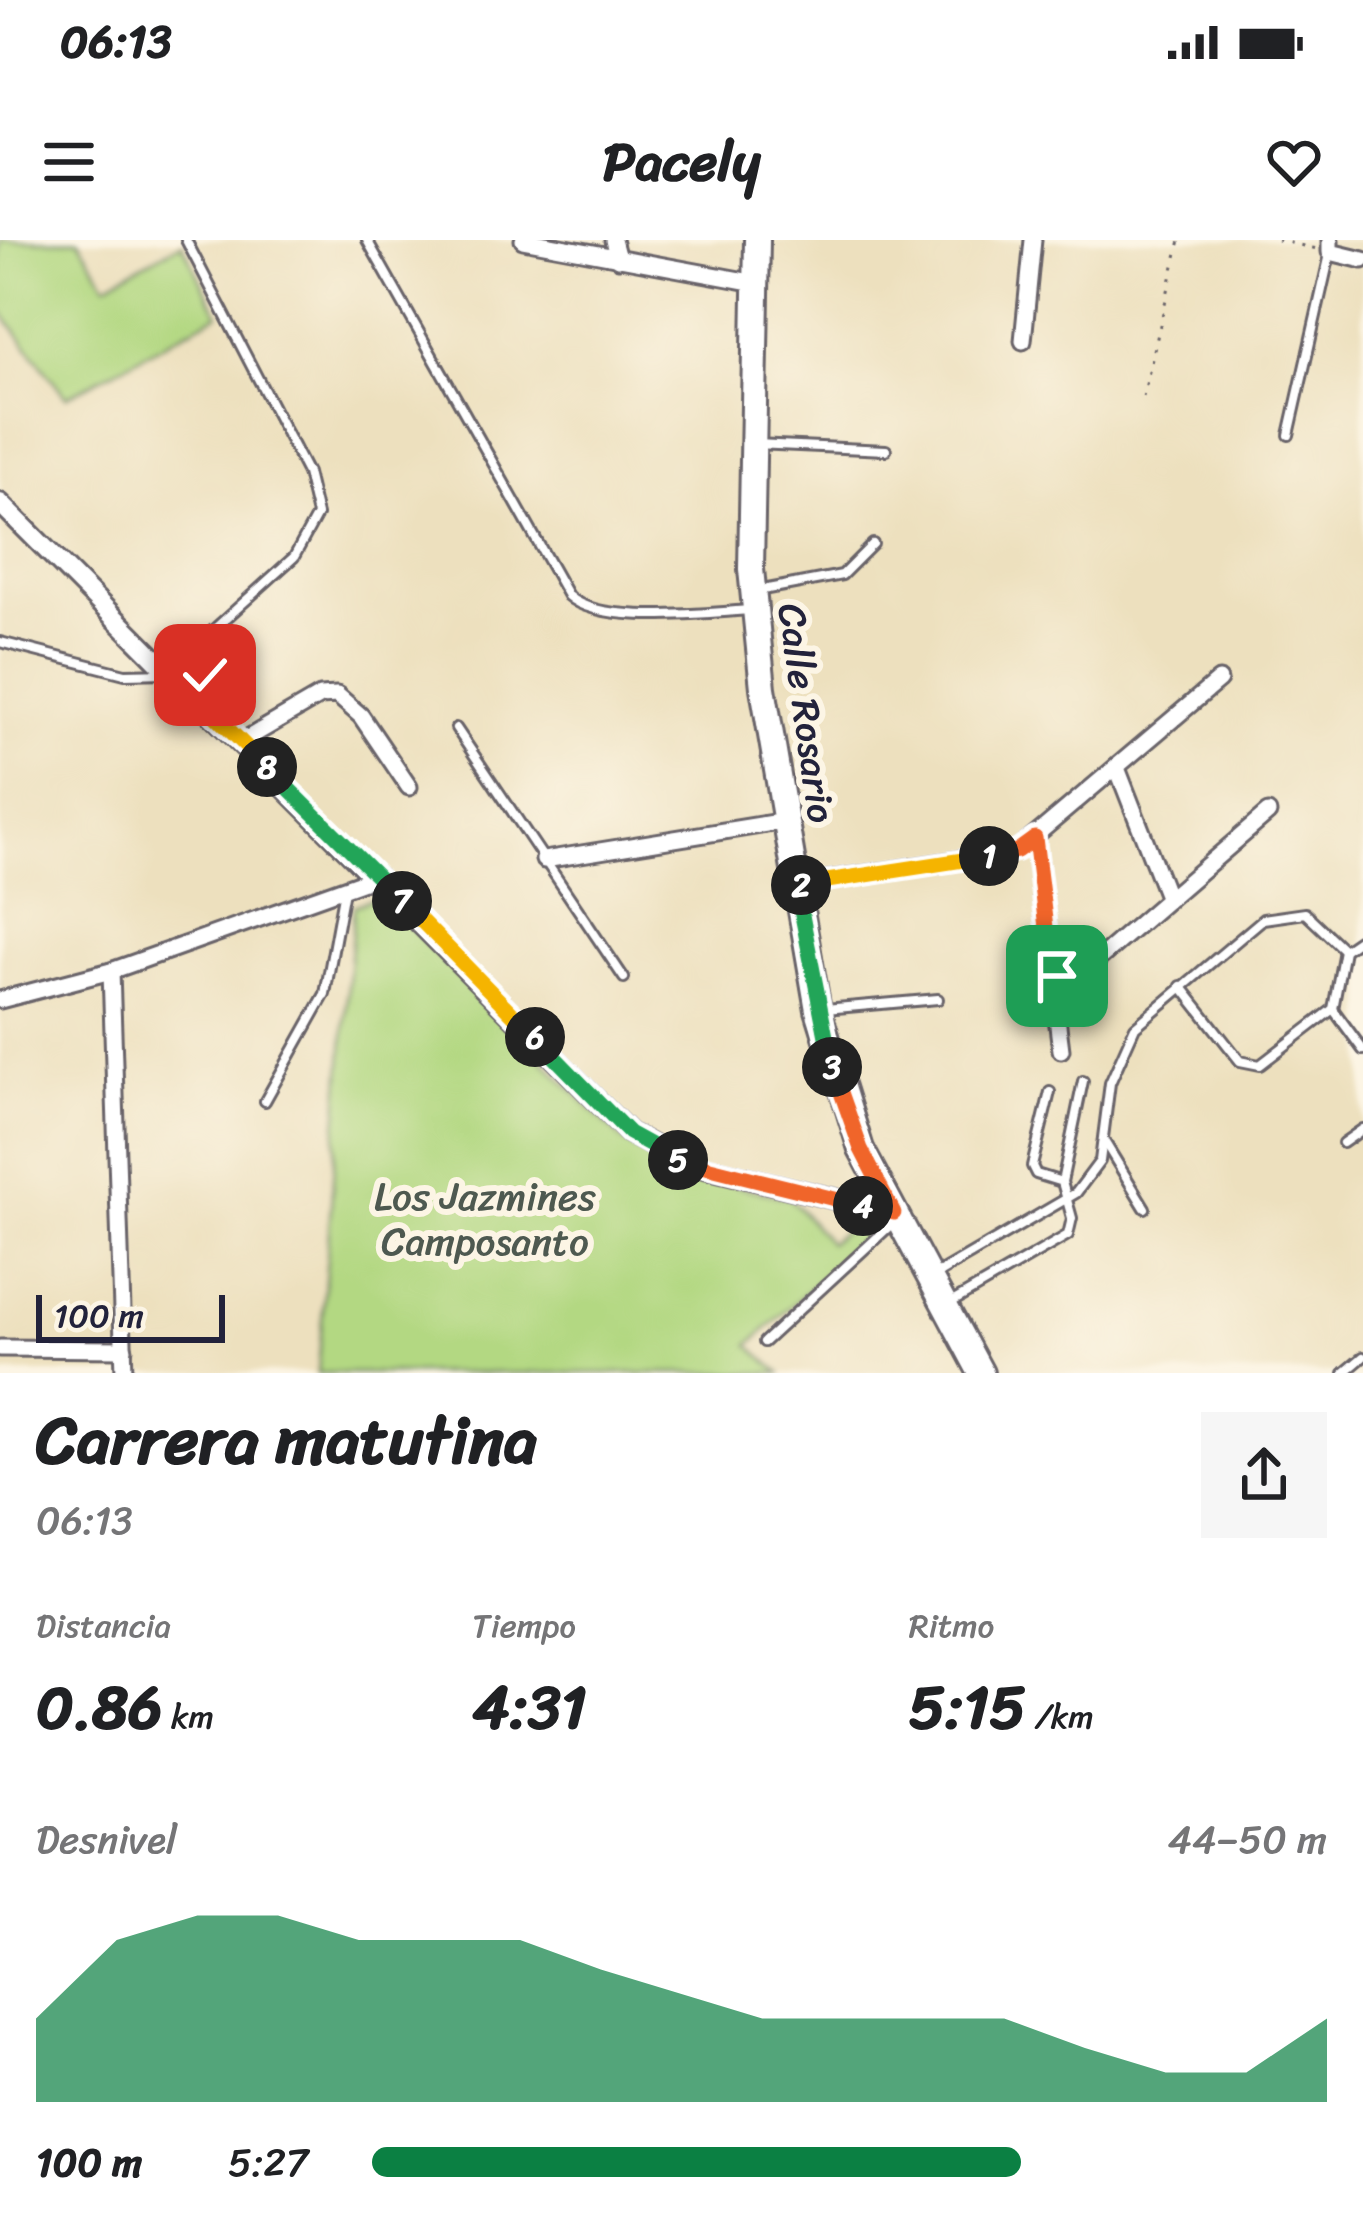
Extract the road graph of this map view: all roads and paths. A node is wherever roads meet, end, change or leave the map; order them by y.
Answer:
1 (186, 240) edge
2 (367, 240) edge
3 (524, 240) edge
4 (613, 240) edge
5 (757, 240) edge
6 (1033, 240) edge
7 (1180, 240) edge
8 (1277, 240) edge
9 (1330, 246) edge
10 (618, 259) junction
11 (1363, 260) edge
12 (756, 283) junction
13 (1023, 340) dead end
14 (1143, 397) dead end
15 (1289, 435) dead end
16 (751, 444) junction
17 (886, 449) dead end
18 (0, 503) edge
19 (873, 544) dead end
20 (754, 601) junction
21 (211, 633) junction
22 (0, 642) edge
23 (169, 672) junction
24 (1219, 680) dead end
25 (204, 705) junction
26 (456, 728) dead end
27 (241, 742) junction
28 (1117, 768) junction
29 (409, 787) dead end
30 (1268, 813) dead end
31 (785, 820) junction
32 (1035, 838) junction
33 (544, 860) junction
34 (378, 876) junction
35 (796, 885) junction
36 (344, 888) junction
37 (1168, 899) junction
38 (1363, 937) edge
39 (1344, 950) junction
40 (1051, 968) junction
41 (111, 971) junction
42 (624, 978) dead end
43 (1181, 986) junction
44 (0, 1000) edge
45 (938, 1000) dead end
46 (1333, 1009) junction
47 (818, 1010) junction
48 (1363, 1049) edge
49 (1061, 1050) dead end
50 (1083, 1081) dead end
51 (1050, 1092) dead end
52 (265, 1102) dead end
53 (1363, 1129) edge
54 (1104, 1140) junction
55 (1343, 1143) dead end
56 (1062, 1182) junction
57 (1065, 1199) junction
58 (1144, 1208) dead end
59 (896, 1216) junction
60 (930, 1278) junction
61 (945, 1306) junction
62 (764, 1342) dead end
63 (0, 1348) edge
64 (124, 1349) junction
65 (1363, 1357) edge
66 (124, 1373) edge
67 (982, 1373) edge
68 (1345, 1373) edge

1 - 21 lane
2 - 20 lane
3 - 10 street
4 - 10 street
5 - 12 main road, Calle Rosario
6 - 13 street
7 - 14 path
8 - 9 path
9 - 11 street
9 - 15 lane
10 - 12 street
12 - 16 main road, Calle Rosario
16 - 17 lane
16 - 20 main road, Calle Rosario
18 - 23 street
19 - 20 lane
20 - 31 main road, Calle Rosario
21 - 23 lane
21 - 25 lane
22 - 23 lane
23 - 25 street
24 - 28 street
25 - 27 street
26 - 33 lane
27 - 29 street
27 - 34 street
28 - 32 street
28 - 37 street
30 - 37 street
31 - 33 street
31 - 35 main road, Calle Rosario
32 - 35 street
32 - 40 street
33 - 42 lane
34 - 36 street
34 - 59 street
35 - 47 main road, Calle Rosario
36 - 41 street
36 - 52 lane
37 - 40 street
38 - 39 lane
39 - 43 lane
39 - 46 lane
40 - 49 street
41 - 44 street
41 - 64 street
43 - 46 lane
43 - 54 lane
45 - 47 lane
46 - 48 lane
47 - 59 main road, Calle Rosario
50 - 56 lane
51 - 56 lane
53 - 55 lane
54 - 57 lane
54 - 58 lane
56 - 57 lane
57 - 60 lane
57 - 61 lane
59 - 60 main road, Calle Rosario
59 - 62 lane
60 - 61 main road, Calle Rosario
61 - 67 main road, Calle Rosario
63 - 64 street
64 - 66 street
65 - 68 lane

